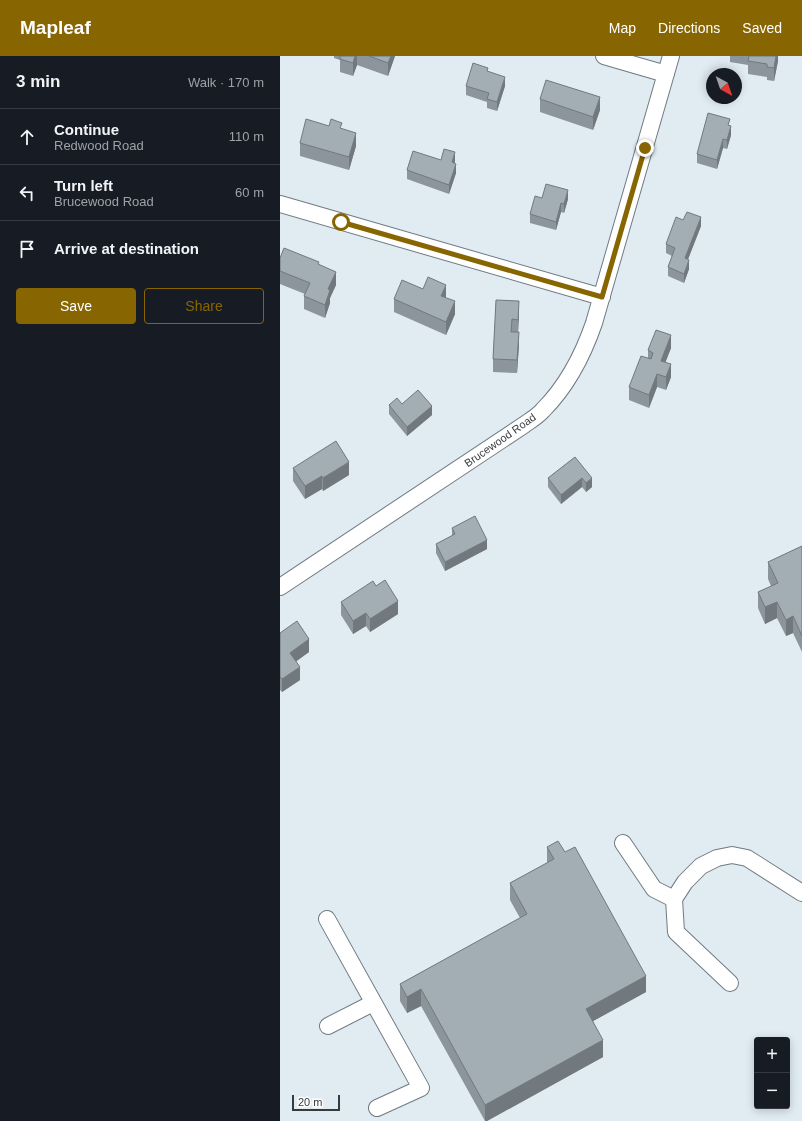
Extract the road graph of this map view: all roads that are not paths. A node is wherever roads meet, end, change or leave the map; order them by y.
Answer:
1 (604, 56) edge
2 (671, 56) edge
3 (666, 74) junction
4 (280, 204) edge
5 (602, 297) junction
6 (280, 587) edge
7 (623, 843) dead end
8 (802, 892) edge
9 (674, 899) junction
10 (327, 919) dead end
11 (730, 983) dead end
12 (373, 1003) junction
13 (328, 1026) dead end
14 (377, 1108) dead end

1 - 3 street
2 - 3 street, Brucewood Road
3 - 5 street, Brucewood Road
4 - 5 street
5 - 6 street, Brucewood Road
7 - 9 street
8 - 9 street
9 - 11 street
10 - 12 street
12 - 13 street
12 - 14 street

